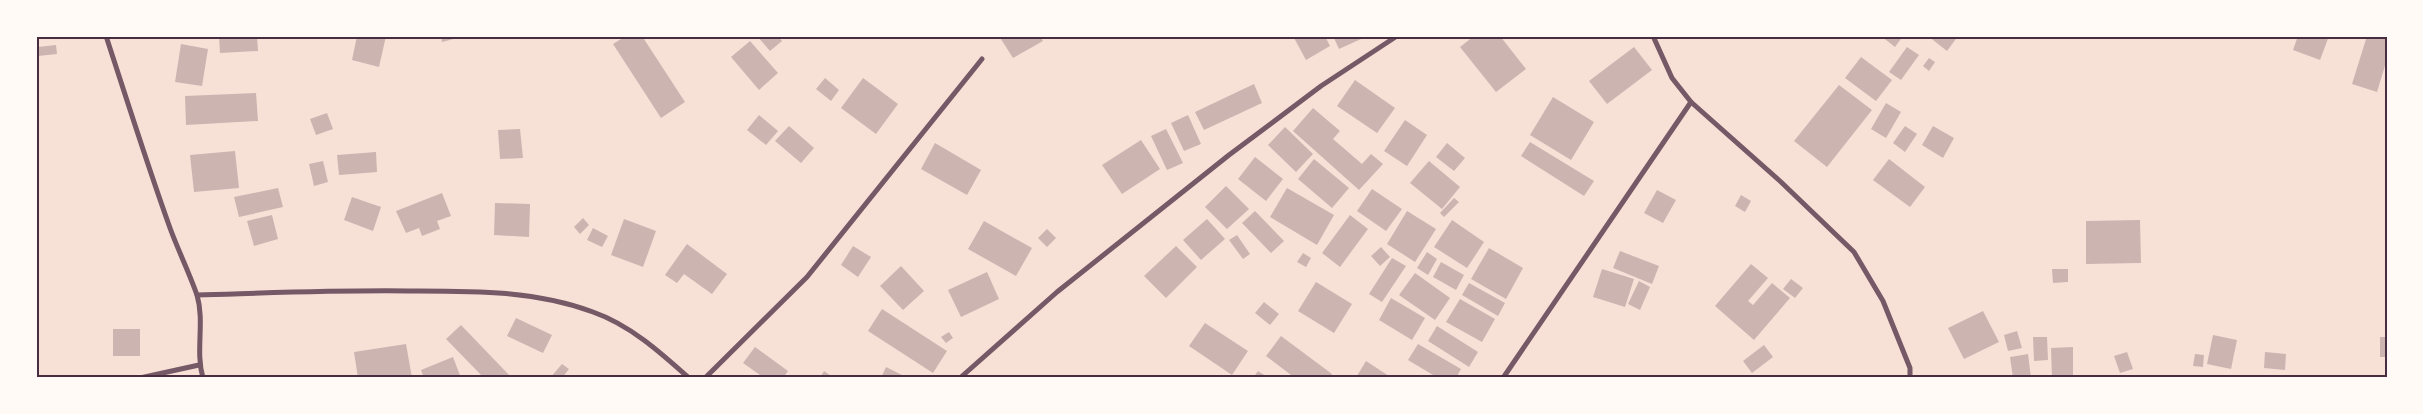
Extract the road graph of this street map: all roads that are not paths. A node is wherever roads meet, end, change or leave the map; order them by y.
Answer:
1 (106, 36) edge
2 (1397, 36) edge
3 (1653, 36) edge
4 (982, 59) dead end
5 (1690, 102) junction
6 (197, 296) junction
7 (199, 365) junction
8 (140, 378) edge
9 (203, 378) edge
10 (689, 378) edge
11 (705, 378) edge
12 (960, 378) edge
13 (1503, 378) edge
14 (1910, 378) edge

1 - 6 street
2 - 12 street
3 - 5 street
4 - 11 street
5 - 13 street
5 - 14 street
6 - 7 street
6 - 10 street
7 - 8 street
7 - 9 street

